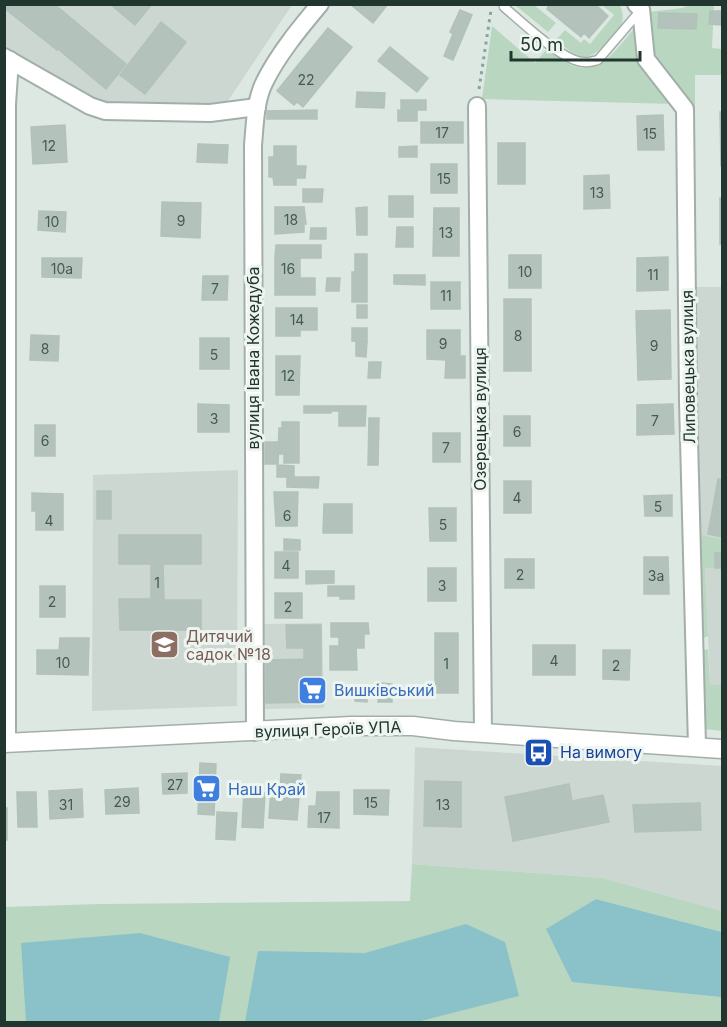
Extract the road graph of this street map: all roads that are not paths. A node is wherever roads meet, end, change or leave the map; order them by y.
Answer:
1 (320, 4) edge
2 (504, 7) dead end
3 (639, 7) edge
4 (7, 58) edge
5 (477, 106) road end
6 (257, 107) junction
7 (255, 732) junction
8 (483, 733) junction
9 (6, 743) edge
10 (696, 746) junction
11 (723, 749) edge

1 - 6 street, вулиця Івана Кожедуба
2 - 3 lane
3 - 10 street, Липовецька вулиця
4 - 6 street
4 - 9 street
5 - 8 street, Озерецька вулиця
6 - 7 street, вулиця Івана Кожедуба
7 - 8 street, вулиця Героїв УПА
7 - 9 street, вулиця Героїв УПА
8 - 10 street, вулиця Героїв УПА
10 - 11 street, вулиця Героїв УПА

